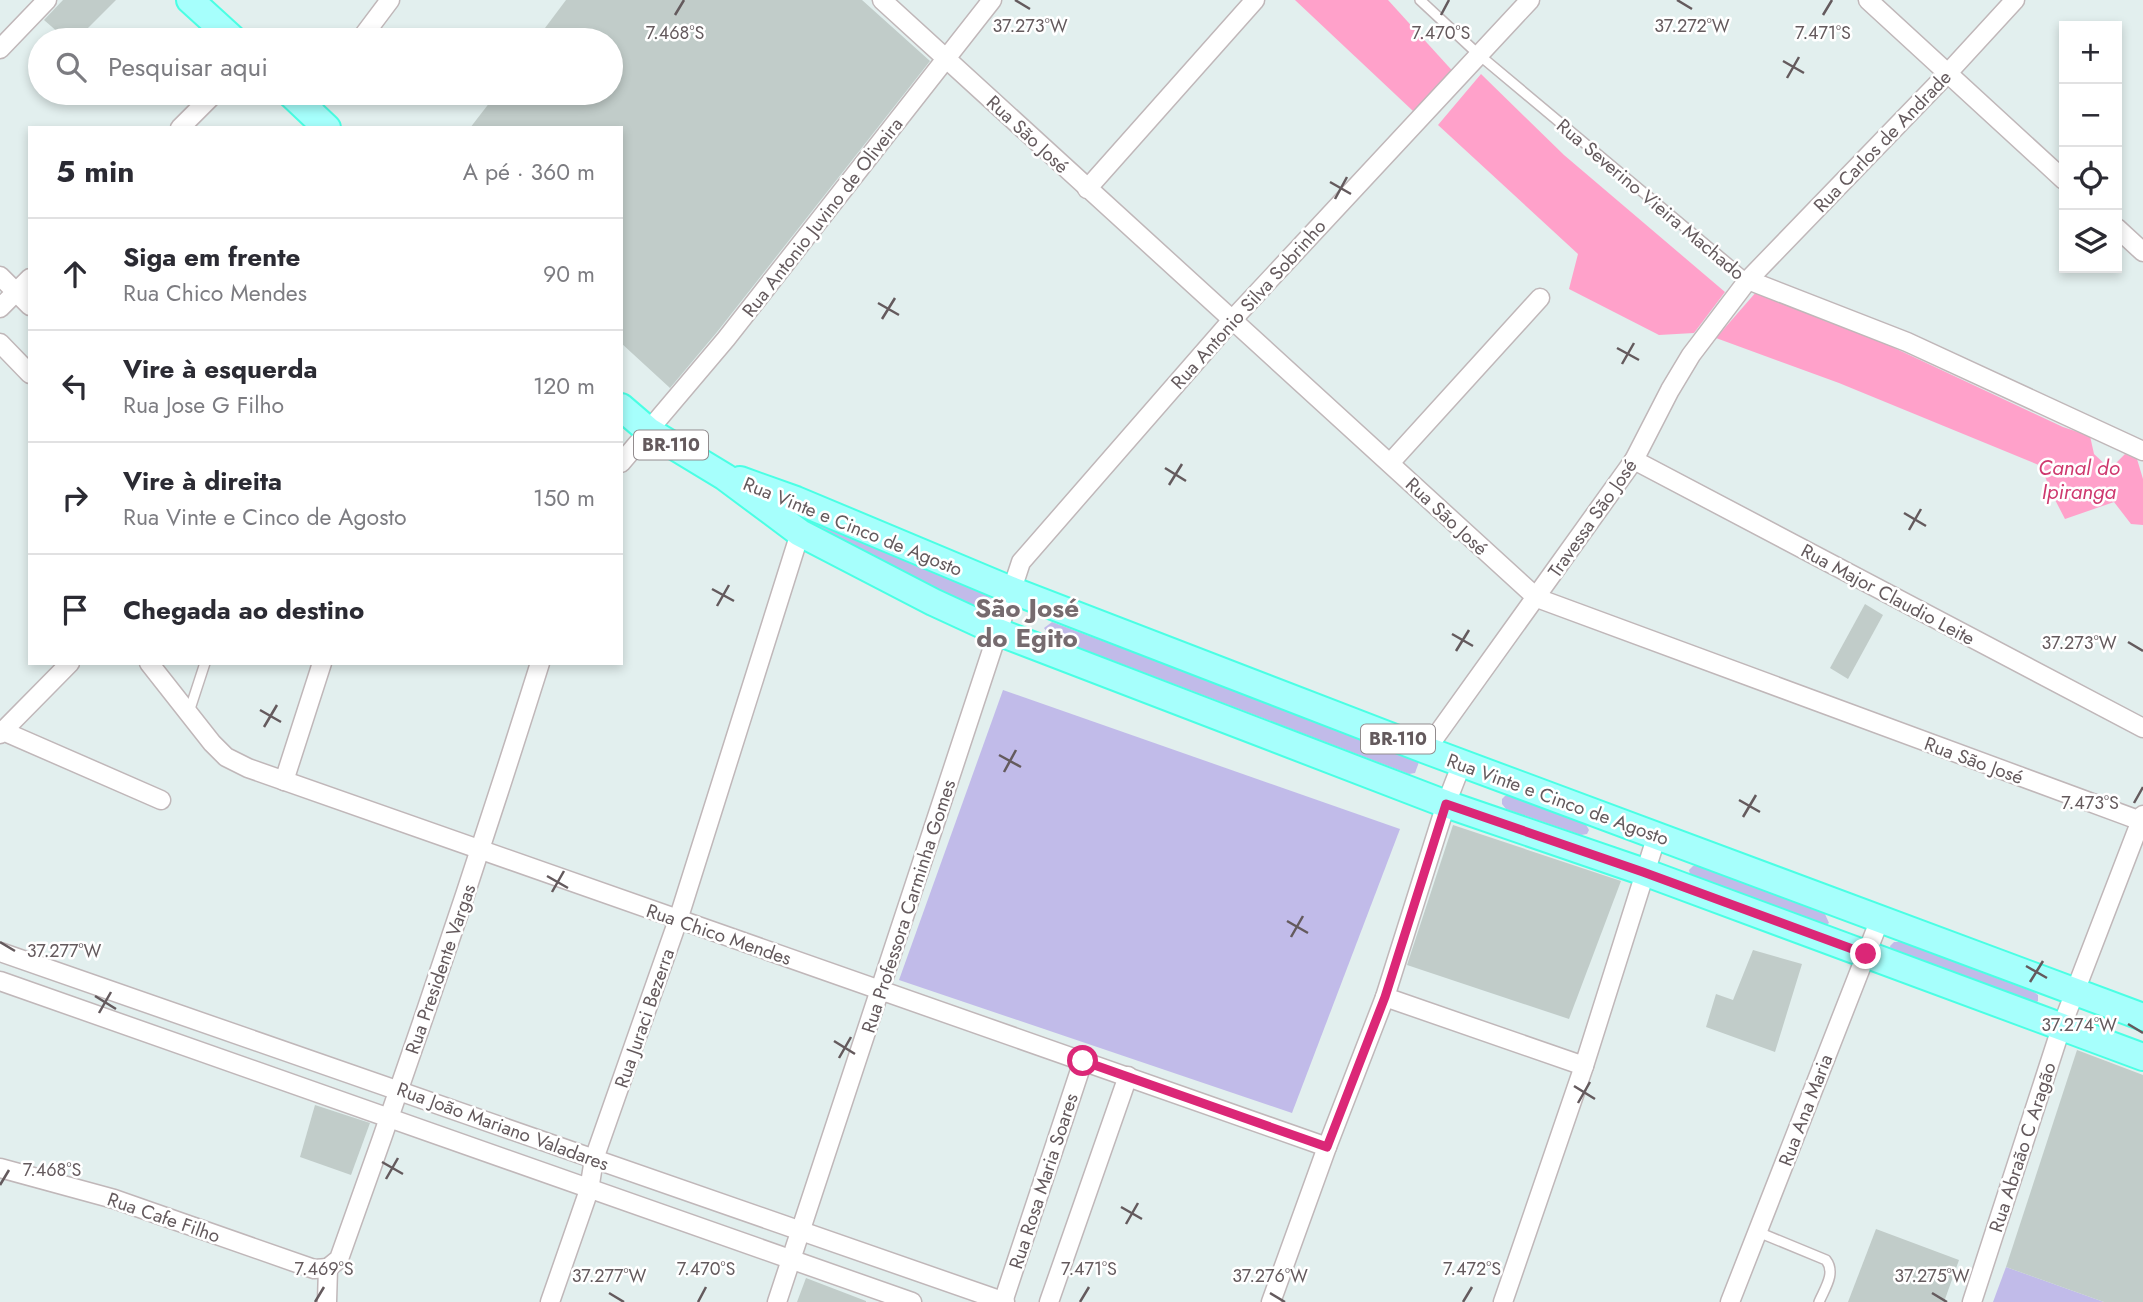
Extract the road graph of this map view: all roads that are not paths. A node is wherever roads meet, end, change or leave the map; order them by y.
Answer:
1 (47, 0) edge
2 (190, 0) edge
3 (390, 0) edge
4 (882, 0) edge
5 (992, 0) edge
6 (1255, 0) edge
7 (1420, 0) edge
8 (1531, 0) edge
9 (1868, 0) edge
10 (2015, 0) edge
11 (221, 28) edge
12 (369, 28) edge
13 (0, 49) edge
14 (1478, 54) junction
15 (947, 58) junction
16 (1947, 74) junction
17 (203, 105) edge
18 (311, 105) edge
19 (182, 126) edge
20 (326, 126) edge
21 (2059, 175) edge
22 (1087, 189) junction
23 (2122, 233) edge
24 (2143, 252) edge
25 (0, 276) edge
26 (28, 280) edge
27 (1748, 280) junction
28 (16, 292) junction
29 (1540, 298) dead end
30 (28, 304) edge
31 (0, 308) edge
32 (1232, 320) junction
33 (0, 343) edge
34 (28, 372) edge
35 (623, 409) edge
36 (649, 431) junction
37 (2143, 451) edge
38 (1634, 460) junction
39 (623, 461) edge
40 (1390, 463) junction
41 (725, 477) junction
42 (800, 533) junction
43 (1011, 590) junction
44 (1537, 598) junction
45 (998, 632) junction
46 (68, 665) edge
47 (151, 665) edge
48 (204, 665) edge
49 (321, 665) edge
50 (539, 665) edge
51 (189, 712) junction
52 (2143, 728) edge
53 (2, 732) edge
54 (1426, 750) junction
55 (1462, 763) junction
56 (284, 781) junction
57 (161, 800) dead end
58 (1446, 804) junction
59 (2142, 818) edge
60 (1657, 835) junction
61 (481, 850) junction
62 (1643, 872) junction
63 (1880, 919) junction
64 (678, 920) junction
65 (0, 952) edge
66 (1866, 954) junction
67 (0, 981) edge
68 (880, 989) junction
69 (2074, 992) junction
70 (1385, 997) junction
71 (2143, 1017) edge
72 (2061, 1028) junction
73 (2143, 1057) edge
74 (1083, 1061) junction
75 (1584, 1066) junction
76 (1128, 1076) junction
77 (399, 1090) junction
78 (390, 1118) junction
79 (1327, 1147) junction
80 (594, 1159) junction
81 (0, 1168) edge
82 (589, 1190) junction
83 (801, 1230) junction
84 (1758, 1232) junction
85 (792, 1261) junction
86 (328, 1268) junction
87 (327, 1302) edge
88 (550, 1302) edge
89 (778, 1302) edge
90 (912, 1302) edge
91 (1004, 1302) edge
92 (1049, 1302) edge
93 (1271, 1302) edge
94 (1503, 1302) edge
95 (1730, 1302) edge
96 (1819, 1302) edge
97 (1972, 1302) edge

1 - 13 street
2 - 11 main road
3 - 12 street
4 - 15 street, Rua São José
5 - 15 street, Rua Antonio Juvino de Oliveira
6 - 22 street
7 - 14 lane, Rua Severino Vieira Machado
8 - 14 street, Rua Antonio Silva Sobrinho
9 - 16 street
10 - 16 street, Rua Carlos de Andrade
14 - 27 lane, Rua Severino Vieira Machado
14 - 32 street, Rua Antonio Silva Sobrinho
15 - 22 street, Rua São José
15 - 36 street, Rua Antonio Juvino de Oliveira
16 - 21 street
16 - 27 street, Rua Carlos de Andrade
17 - 19 street
18 - 20 main road
22 - 32 street, Rua São José
23 - 24 street
25 - 28 street
26 - 28 street
27 - 37 street, Rua Severino Vieira Machado
27 - 38 street, Travessa São José
28 - 30 street
28 - 31 street
29 - 40 street
32 - 40 street, Rua São José
32 - 43 street, Rua Antonio Silva Sobrinho
33 - 34 street
35 - 36 main road, BR-110
36 - 39 street
36 - 41 main road, BR-110
38 - 44 street, Travessa São José
38 - 52 street, Rua Major Claudio Leite
40 - 44 street, Rua São José
41 - 42 main road, Rua Vinte e Cinco de Agosto / BR-110
41 - 43 main road, Rua Vinte e Cinco de Agosto / BR-110
42 - 45 main road, Rua Vinte e Cinco de Agosto / BR-110
42 - 64 street, Rua Juraci Bezerra
43 - 45 street, Rua Professora Carminha Gomes
43 - 54 main road, Rua Vinte e Cinco de Agosto / BR-110
44 - 54 street, Travessa São José
44 - 59 street, Rua São José
45 - 58 main road, Rua Vinte e Cinco de Agosto / BR-110
45 - 68 street, Rua Professora Carminha Gomes
46 - 53 street
47 - 51 street, Rua Chico Mendes
48 - 51 lane
49 - 56 street
50 - 61 street, Rua Presidente Vargas
51 - 56 street, Rua Chico Mendes
53 - 57 street
54 - 55 main road, Rua Vinte e Cinco de Agosto / BR-110
55 - 58 street
55 - 60 main road, Rua Vinte e Cinco de Agosto / BR-110
56 - 61 street, Rua Chico Mendes
58 - 62 main road, Rua Vinte e Cinco de Agosto / BR-110
58 - 70 street
59 - 69 street, Rua Abraão C Aragão
60 - 62 street
60 - 63 main road, Rua Vinte e Cinco de Agosto / BR-110
61 - 64 street, Rua Chico Mendes
61 - 77 street, Rua Presidente Vargas
62 - 66 main road, Rua Vinte e Cinco de Agosto / BR-110
62 - 75 street
63 - 66 street, Rua Ana Maria
63 - 69 main road, Rua Vinte e Cinco de Agosto / BR-110
64 - 68 street, Rua Chico Mendes
64 - 80 street, Rua Juraci Bezerra
65 - 77 street, Rua João Mariano Valadares
66 - 72 main road, Rua Vinte e Cinco de Agosto / BR-110
66 - 84 street, Rua Ana Maria
67 - 78 street, Rua João Mariano Valadares
68 - 74 street, Rua Chico Mendes
68 - 83 street, Rua Professora Carminha Gomes
69 - 71 main road, Rua Vinte e Cinco de Agosto / BR-110
69 - 72 street, Rua Abraão C Aragão
70 - 75 street
70 - 79 street
72 - 73 main road, Rua Vinte e Cinco de Agosto / BR-110
72 - 97 street, Rua Abraão C Aragão
74 - 76 street, Rua Chico Mendes
74 - 91 street, Rua Rosa Maria Soares
75 - 94 street
76 - 79 street, Rua Chico Mendes
76 - 92 street
77 - 78 street, Rua Presidente Vargas
77 - 80 street, Rua João Mariano Valadares
78 - 82 street, Rua João Mariano Valadares
78 - 86 street, Rua Presidente Vargas
79 - 93 street
80 - 82 street, Rua Juraci Bezerra
80 - 83 street, Rua João Mariano Valadares
81 - 86 street, Rua Cafe Filho
82 - 85 street, Rua João Mariano Valadares
82 - 88 street, Rua Juraci Bezerra
83 - 85 street, Rua Professora Carminha Gomes
83 - 91 street, Rua João Mariano Valadares
84 - 95 street, Rua Ana Maria
84 - 96 lane
85 - 89 street, Rua Professora Carminha Gomes
85 - 90 street, Rua João Mariano Valadares
86 - 87 street

